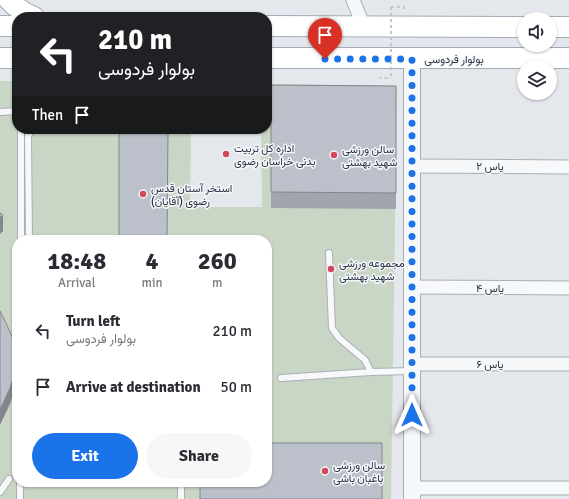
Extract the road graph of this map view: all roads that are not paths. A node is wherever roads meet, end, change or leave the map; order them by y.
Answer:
1 (9, 0) edge
2 (353, 0) edge
3 (23, 12) edge
4 (0, 26) edge
5 (12, 26) edge
6 (272, 26) edge
7 (364, 27) junction
8 (517, 27) edge
9 (557, 27) edge
10 (569, 27) edge
11 (0, 58) edge
12 (12, 58) edge
13 (272, 58) edge
14 (569, 58) edge
15 (412, 59) junction
16 (12, 111) edge
17 (0, 112) edge
18 (21, 134) edge
19 (29, 134) edge
20 (412, 166) junction
21 (569, 167) edge
22 (21, 235) edge
23 (29, 235) edge
24 (329, 253) dead end
25 (412, 287) junction
26 (569, 288) edge
27 (569, 364) edge
28 (412, 367) junction
29 (371, 372) junction
30 (280, 378) dead end
31 (9, 479) dead end
32 (20, 487) edge
33 (181, 487) edge
34 (569, 488) edge
35 (0, 492) edge
36 (412, 494) edge
37 (20, 499) edge
38 (181, 499) edge

1 - 3 main road
2 - 7 street
4 - 5 main road
6 - 7 main road
7 - 8 main road
9 - 10 main road
11 - 12 main road
13 - 15 main road, بولوار فردوسی
14 - 15 main road, بولوار فردوسی
15 - 20 street
16 - 17 lane
18 - 22 lane
19 - 23 lane
20 - 21 street, یاس ۲
20 - 25 street
24 - 29 lane
25 - 26 street, یاس ۴
25 - 28 street
27 - 28 street, یاس ۶
28 - 29 lane
28 - 36 street
29 - 30 lane
31 - 35 lane
32 - 37 lane
33 - 38 lane
34 - 36 street

